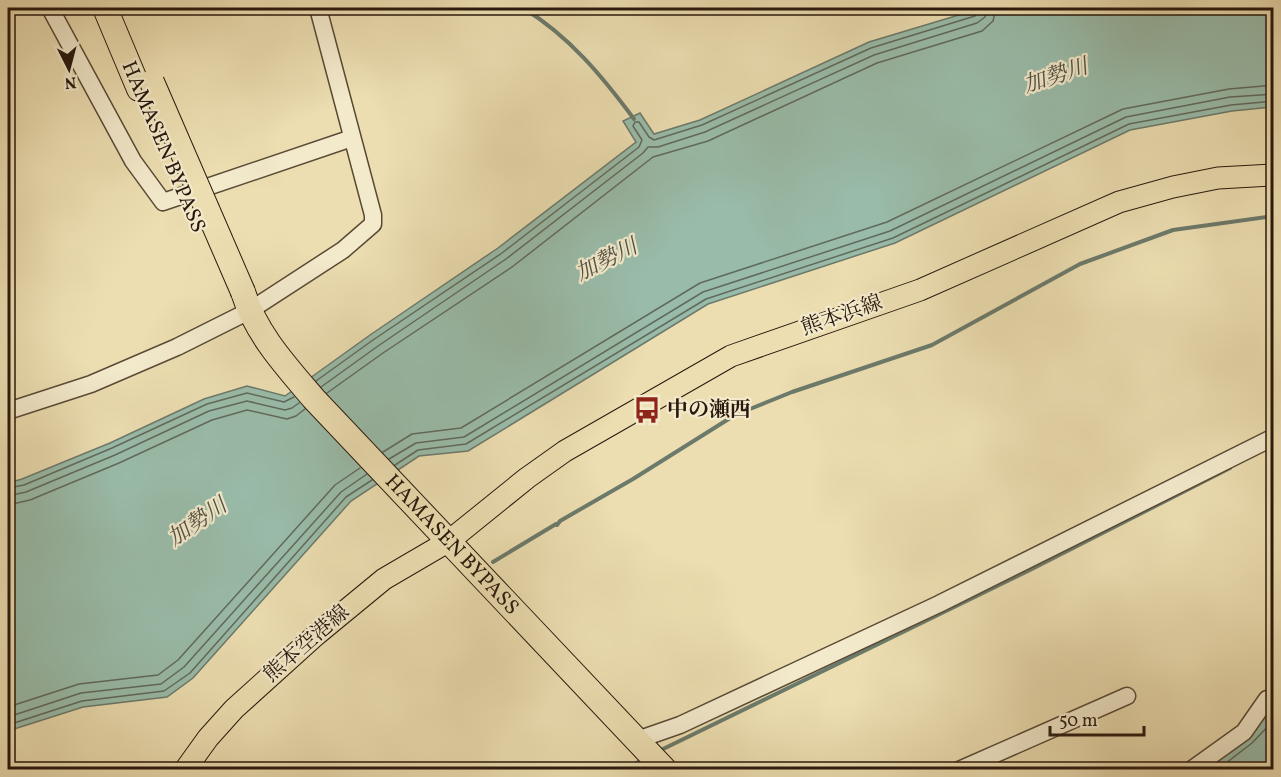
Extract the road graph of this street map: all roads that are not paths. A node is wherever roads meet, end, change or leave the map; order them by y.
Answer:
1 (50, 8) edge
2 (105, 8) edge
3 (121, 8) edge
4 (318, 8) edge
5 (146, 85) junction
6 (352, 138) junction
7 (1274, 175) edge
8 (241, 300) junction
9 (8, 411) edge
10 (1274, 437) edge
11 (443, 535) junction
12 (1127, 696) dead end
13 (1274, 703) edge
14 (637, 740) junction
15 (656, 767) edge
16 (185, 770) edge
17 (959, 770) edge
18 (1191, 770) edge

1 - 6 street
2 - 5 highway, HAMASEN BYPASS
3 - 5 highway, HAMASEN BYPASS
4 - 6 street
5 - 8 highway, HAMASEN BYPASS
6 - 8 street
7 - 11 main road, 熊本浜線
8 - 9 street
8 - 11 highway, HAMASEN BYPASS
10 - 14 street
11 - 14 highway, HAMASEN BYPASS
11 - 16 main road, 熊本空港線
12 - 17 street
13 - 18 street
14 - 15 highway, HAMASEN BYPASS

